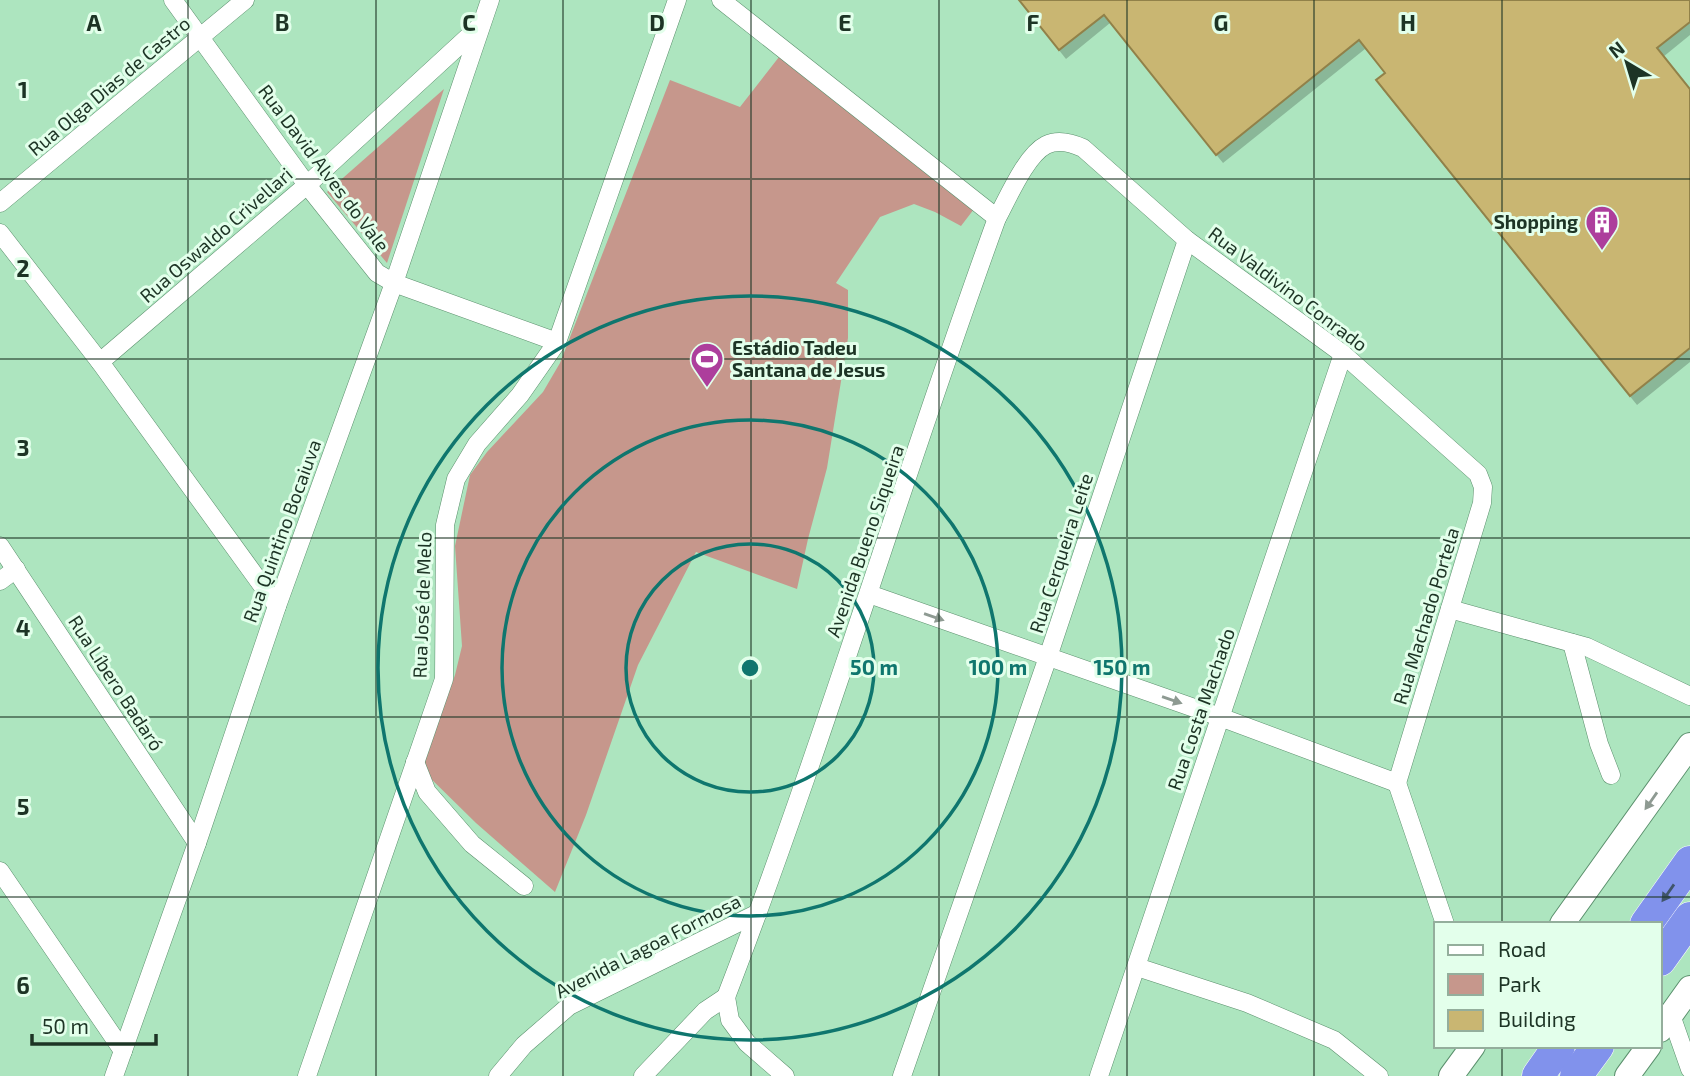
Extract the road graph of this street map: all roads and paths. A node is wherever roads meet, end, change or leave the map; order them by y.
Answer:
1 (173, 0) edge
2 (245, 0) edge
3 (489, 0) edge
4 (677, 0) edge
5 (721, 0) edge
6 (482, 24) junction
7 (201, 37) junction
8 (1083, 148) joint
9 (307, 185) junction
10 (0, 204) edge
11 (997, 218) junction
12 (0, 233) edge
13 (1187, 240) junction
14 (394, 284) junction
15 (557, 342) junction
16 (1343, 355) junction
17 (100, 362) junction
18 (1469, 464) joint
19 (0, 546) edge
20 (16, 569) junction
21 (0, 581) edge
22 (869, 594) junction
23 (277, 606) junction
24 (1450, 609) junction
25 (1572, 643) junction
26 (1048, 657) junction
27 (1690, 696) edge
28 (1220, 717) junction
29 (1690, 745) edge
30 (415, 762) junction
31 (1611, 775) dead end
32 (1397, 783) junction
33 (197, 843) junction
34 (1690, 862) edge
35 (0, 871) edge
36 (524, 886) dead end
37 (758, 913) junction
38 (1690, 918) edge
39 (1444, 922) edge
40 (1563, 922) edge
41 (1647, 922) edge
42 (1662, 957) edge
43 (1137, 967) junction
44 (726, 997) junction
45 (1678, 1006) edge
46 (1472, 1048) edge
47 (1558, 1048) edge
48 (1597, 1048) edge
49 (1648, 1048) edge
50 (123, 1051) junction
51 (1690, 1069) edge
52 (114, 1076) edge
53 (307, 1076) edge
54 (498, 1076) edge
55 (643, 1076) edge
56 (785, 1076) edge
57 (902, 1076) edge
58 (1099, 1076) edge
59 (1379, 1076) edge
60 (1451, 1076) edge
61 (1538, 1076) edge
62 (1576, 1076) edge
63 (1627, 1076) edge

1 - 7 street, Rua David Alves do Vale
2 - 7 street, Rua Olga Dias de Castro
3 - 6 street, Rua Quintino Bocaiuva
4 - 15 street, Rua José de Melo
5 - 11 street
6 - 9 street, Rua Oswaldo Crivellari
6 - 14 street, Rua Quintino Bocaiuva
7 - 9 street, Rua David Alves do Vale
7 - 10 street, Rua Olga Dias de Castro
8 - 11 street, Avenida Bueno Siqueira
8 - 13 street, Rua Valdivino Conrado
9 - 14 street, Rua David Alves do Vale
9 - 17 street, Rua Oswaldo Crivellari
11 - 22 street, Avenida Bueno Siqueira
12 - 17 street
13 - 16 street, Rua Valdivino Conrado
13 - 26 street, Rua Cerqueira Leite
14 - 15 street, Rua David Alves do Vale
14 - 23 street, Rua Quintino Bocaiuva
15 - 30 street, Rua José de Melo
16 - 18 street, Rua Valdivino Conrado
16 - 28 street, Rua Costa Machado
17 - 23 street
18 - 24 street, Rua Machado Portela
19 - 20 street, Rua Líbero Badaró
20 - 21 street
20 - 33 street, Rua Líbero Badaró
22 -> 26 street
22 - 37 street, Avenida Bueno Siqueira
23 - 33 street, Rua Quintino Bocaiuva
24 - 25 street
24 - 32 street, Rua Machado Portela
25 - 27 street
25 - 31 street
26 -> 28 street
26 - 57 street, Rua Cerqueira Leite
28 - 32 street
28 - 43 street, Rua Costa Machado
29 -> 40 main road
30 - 36 street
30 - 53 street, Rua José de Melo
32 - 39 street
33 - 50 street, Rua Quintino Bocaiuva
34 -> 41 highway
35 - 50 street
37 - 44 street, Avenida Bueno Siqueira
37 - 54 street, Avenida Lagoa Formosa
38 - 42 highway
43 - 58 street, Rua Costa Machado
43 - 59 street
44 - 55 street
44 - 56 street
45 - 51 street
46 - 60 main road
47 - 61 highway
48 - 62 highway
49 - 63 main road
50 - 52 street, Rua Quintino Bocaiuva

